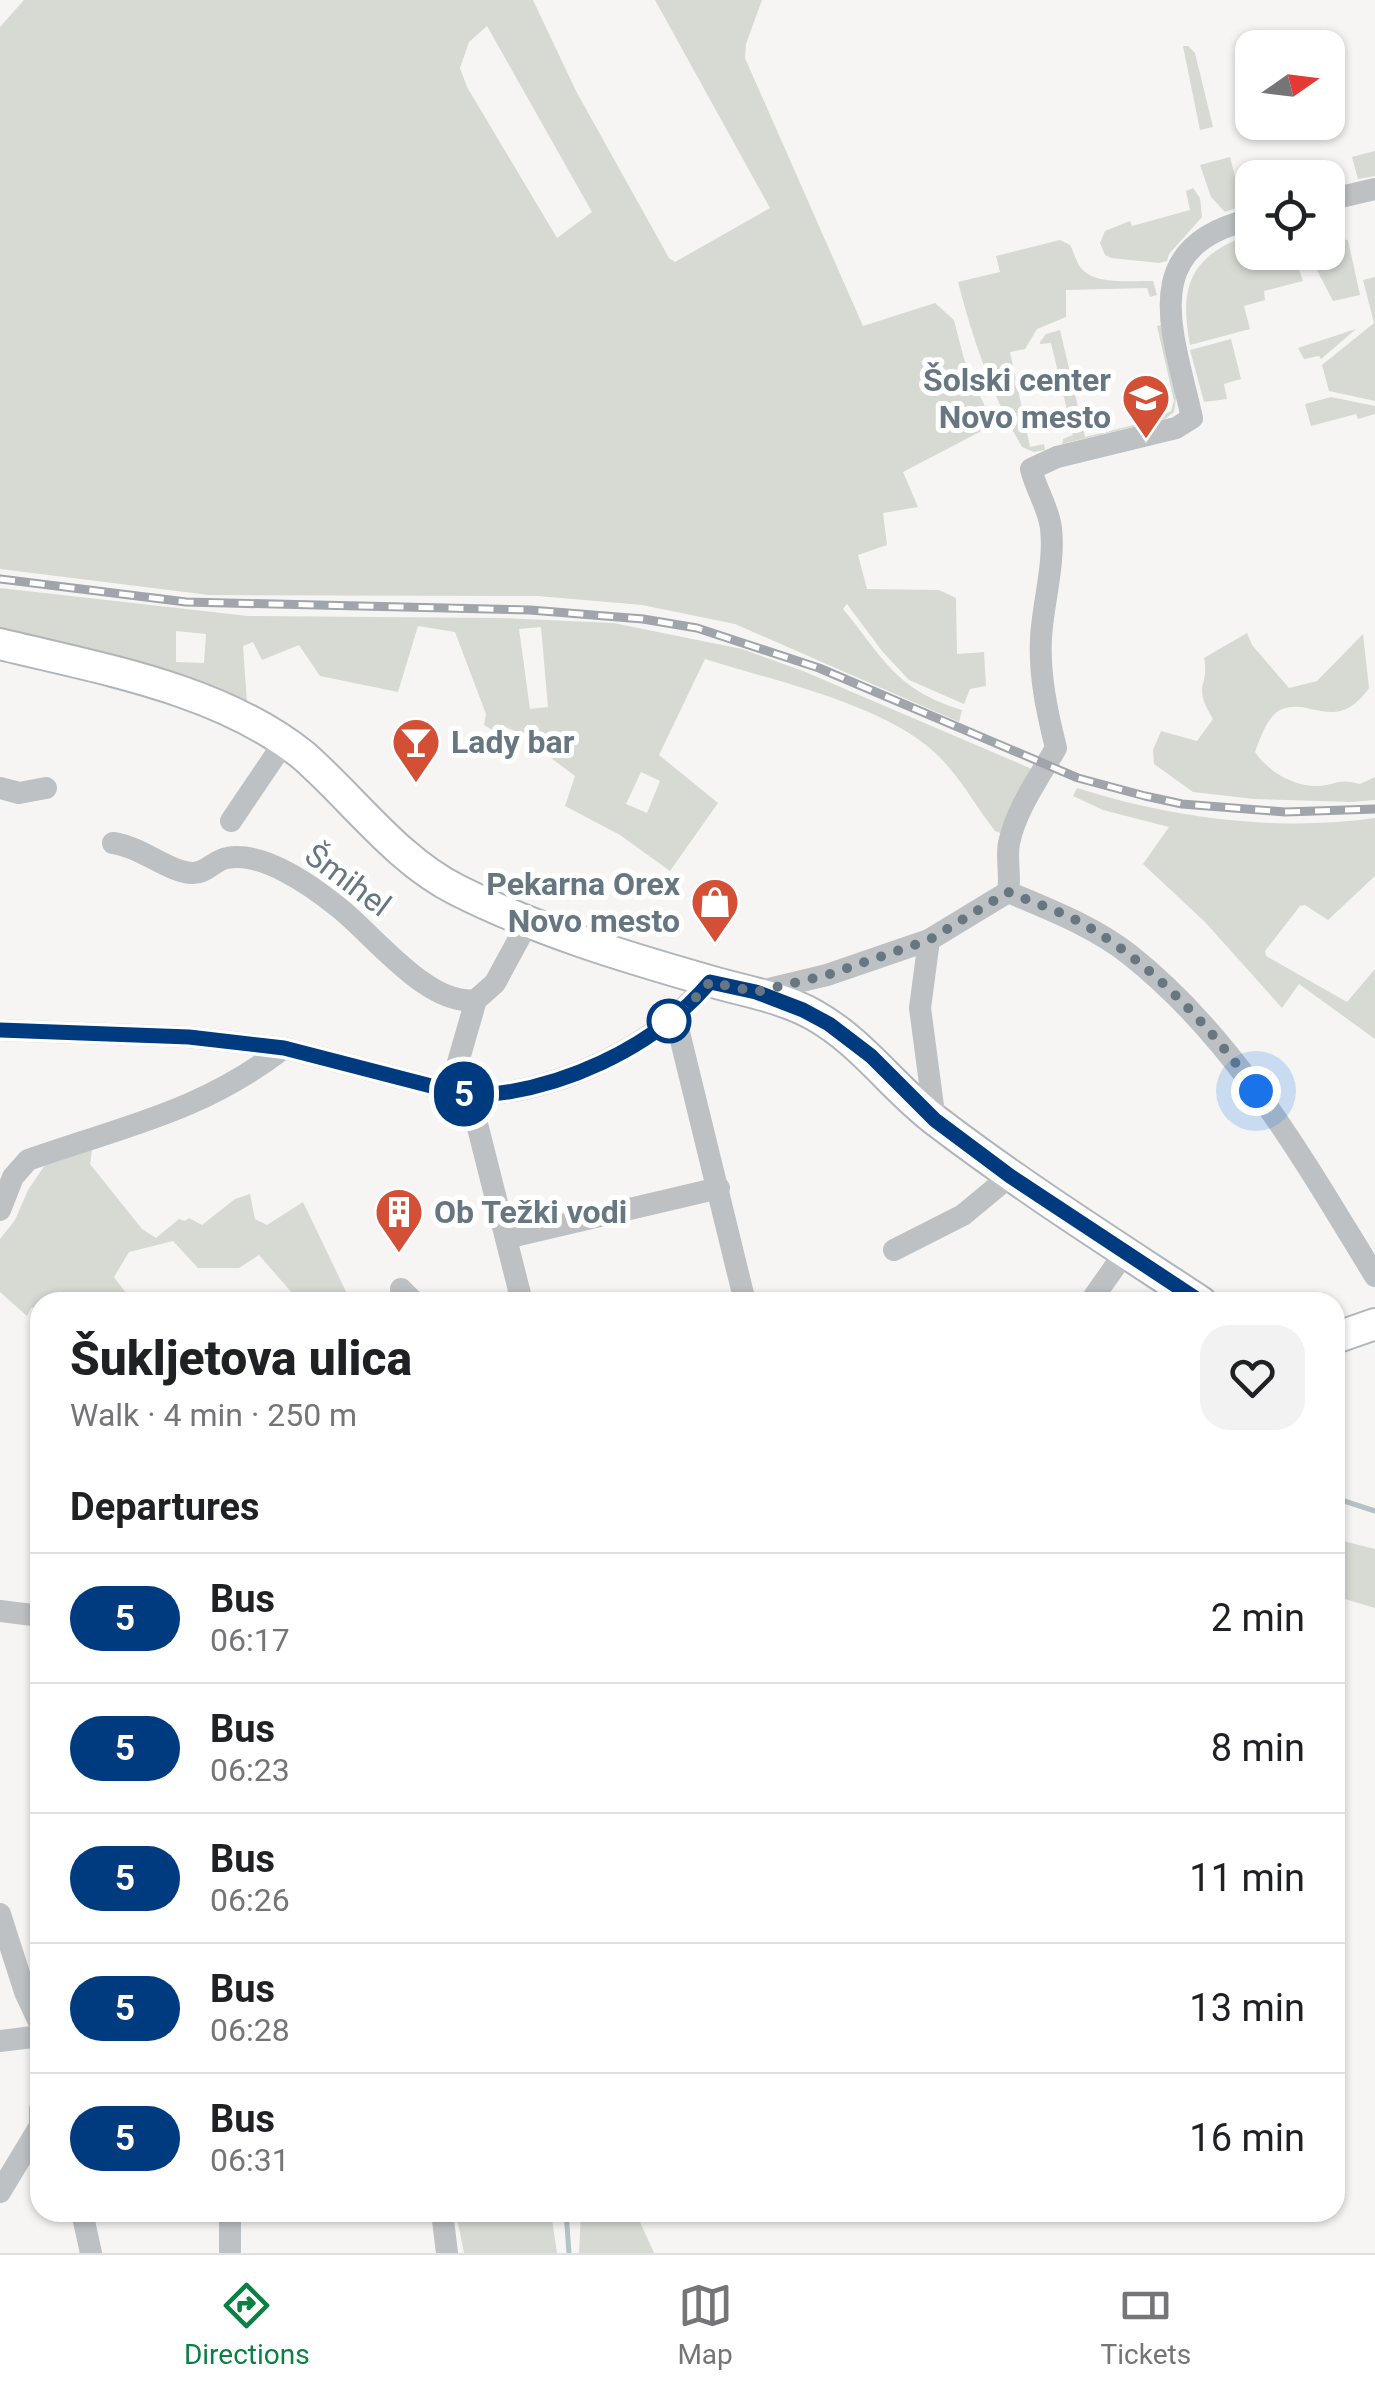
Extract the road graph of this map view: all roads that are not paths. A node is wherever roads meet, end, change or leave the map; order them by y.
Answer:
1 (1375, 188) edge
2 (1345, 196) edge
3 (1235, 224) edge
4 (0, 644) edge
5 (286, 741) junction
6 (0, 788) edge
7 (46, 788) dead end
8 (231, 822) dead end
9 (113, 843) dead end
10 (1009, 885) junction
11 (528, 922) junction
12 (929, 940) junction
13 (710, 982) junction
14 (756, 992) junction
15 (476, 1000) junction
16 (675, 1016) junction
17 (0, 1030) edge
18 (284, 1048) junction
19 (460, 1093) junction
20 (935, 1120) junction
21 (1010, 1176) junction
22 (719, 1188) junction
23 (0, 1210) edge
24 (506, 1238) junction
25 (894, 1250) dead end
26 (1126, 1250) junction
27 (1375, 1276) edge
28 (520, 1292) edge
29 (743, 1292) edge
30 (1097, 1292) edge
31 (1187, 1292) edge
32 (1375, 1324) edge
33 (1345, 1334) edge
34 (0, 1611) edge
35 (30, 1615) edge
36 (0, 1914) edge
37 (30, 2003) edge
38 (30, 2037) edge
39 (0, 2041) edge
40 (30, 2143) edge
41 (0, 2192) edge
42 (84, 2222) edge
43 (230, 2222) edge
44 (443, 2222) edge
45 (91, 2253) edge
46 (230, 2253) edge
47 (448, 2253) edge

1 - 2 street
3 - 10 street
4 - 5 street
5 - 8 street
5 - 11 street
6 - 7 street
9 - 15 street, Šmihel
10 - 12 street
10 - 27 street
11 - 13 street
11 - 15 street
12 - 14 street
12 - 20 street
13 - 14 street
13 - 16 street
14 - 20 street
15 - 19 street
16 - 19 street
16 - 22 street
17 - 18 street
18 - 19 street
18 - 23 street
19 - 24 street
20 - 21 street
21 - 25 street
21 - 26 street
22 - 24 street
22 - 29 street
24 - 28 street
26 - 30 street
26 - 31 street
32 - 33 street
34 - 35 street
36 - 37 street
38 - 39 street
40 - 41 street
42 - 45 street
43 - 46 street
44 - 47 street

